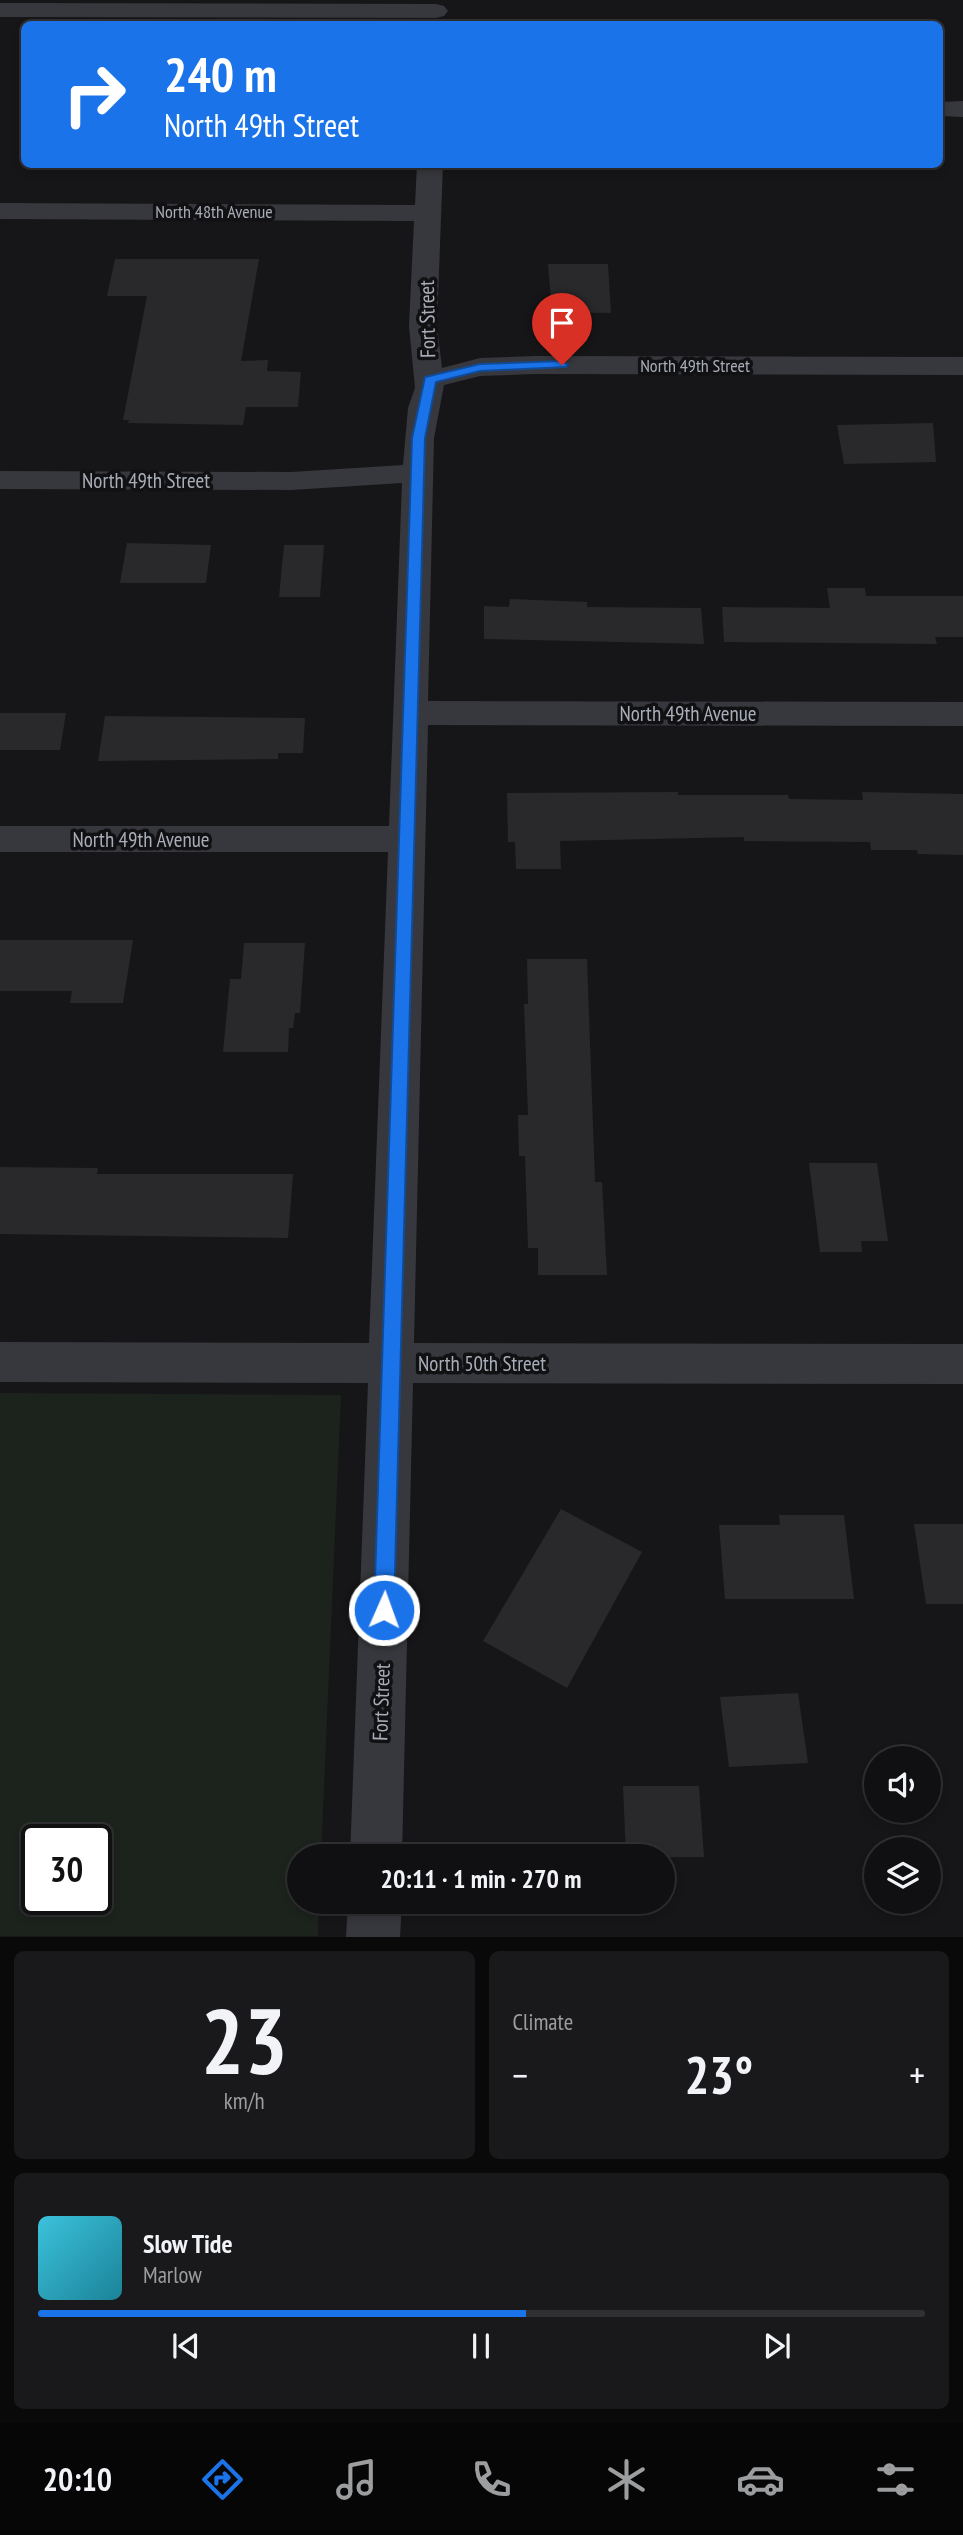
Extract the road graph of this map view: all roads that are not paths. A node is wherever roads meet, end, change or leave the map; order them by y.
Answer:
1 (0, 10) edge
2 (436, 12) edge
3 (943, 109) edge
4 (963, 109) edge
5 (430, 168) edge
6 (0, 211) edge
7 (428, 213) junction
8 (963, 366) edge
9 (429, 380) junction
10 (418, 474) junction
11 (0, 480) edge
12 (412, 713) junction
13 (963, 714) edge
14 (0, 839) edge
15 (408, 839) junction
16 (0, 1362) edge
17 (392, 1362) junction
18 (963, 1364) edge
19 (376, 1844) edge
20 (374, 1914) edge
21 (373, 1937) edge

1 - 2 street
3 - 4 street
5 - 7 street, Fort Street
6 - 7 street, North 48th Avenue
7 - 9 street, Fort Street
8 - 9 street, North 49th Street
9 - 10 street, Fort Street
10 - 11 street, North 49th Street
10 - 12 street, Fort Street
12 - 13 street, North 49th Avenue
12 - 15 street, Fort Street
14 - 15 street, North 49th Avenue
15 - 17 street, Fort Street
16 - 17 street, North 50th Street
17 - 18 street, North 50th Street
17 - 19 street, Fort Street
20 - 21 street

